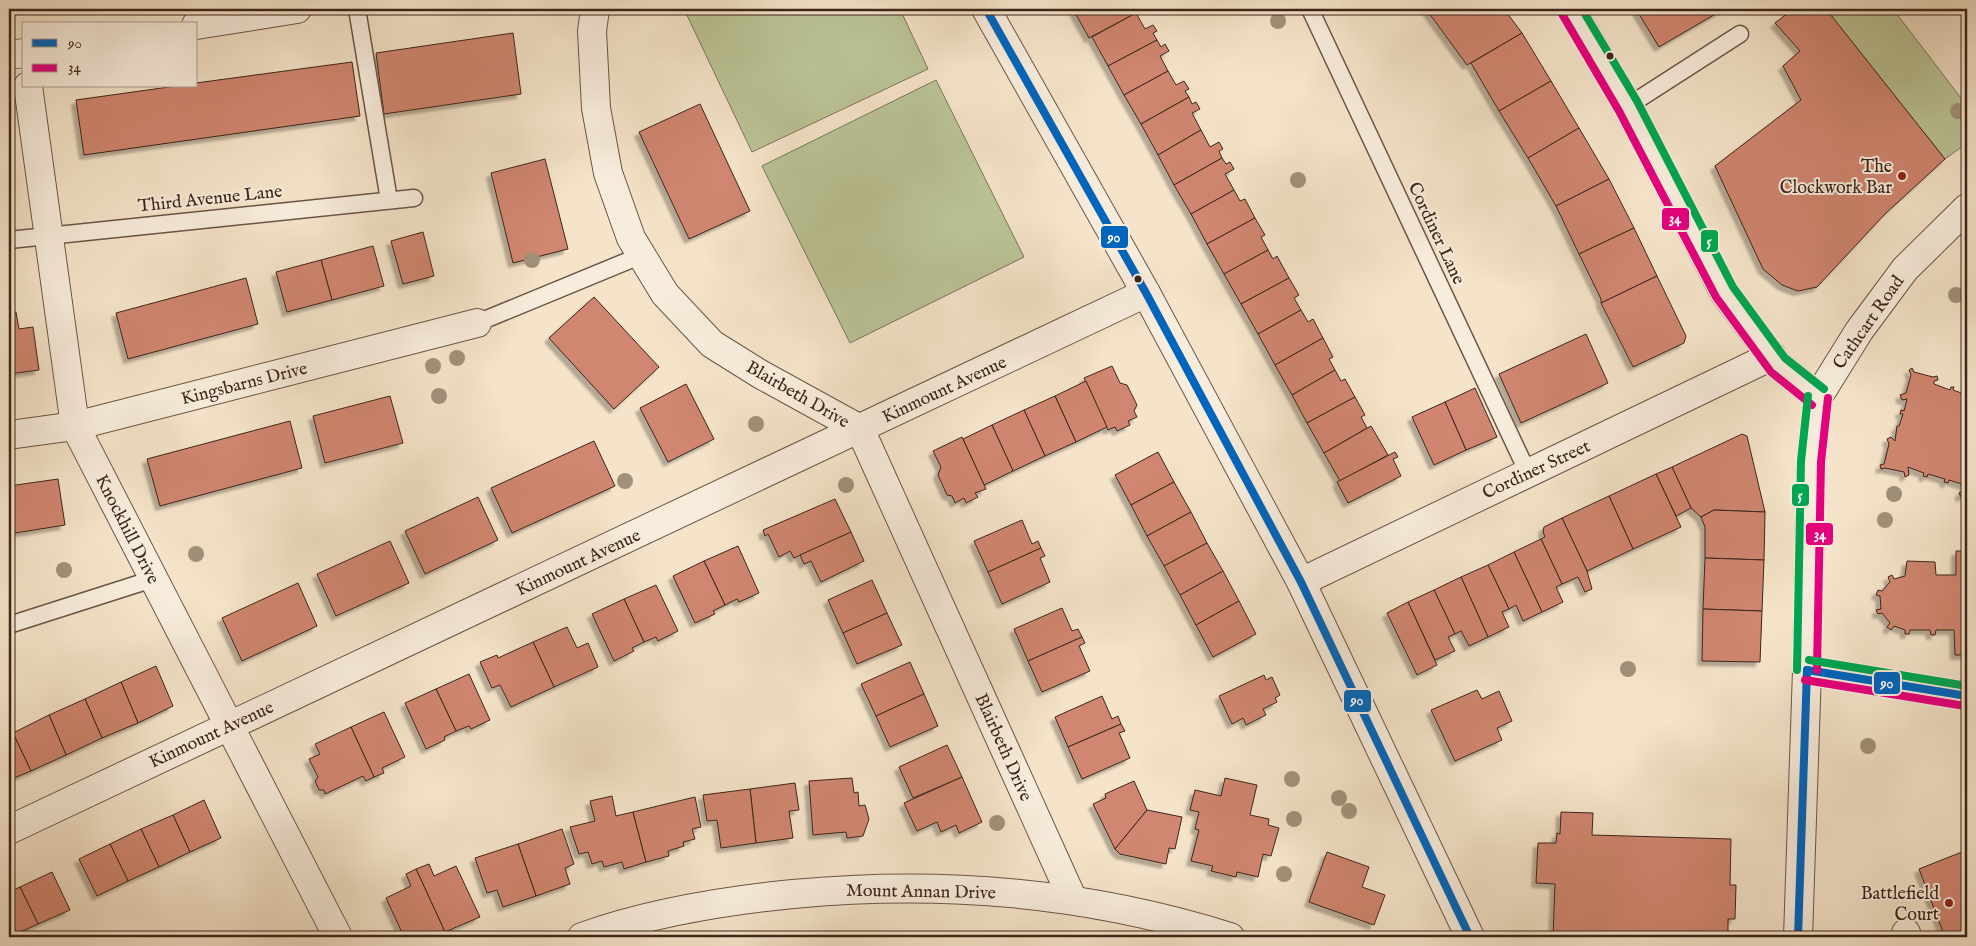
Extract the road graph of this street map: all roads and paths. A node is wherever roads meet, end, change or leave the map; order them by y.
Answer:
1 (298, 9) edge
2 (357, 9) edge
3 (595, 9) edge
4 (986, 9) edge
5 (1310, 9) edge
6 (1571, 9) edge
7 (198, 25) edge
8 (1740, 34) dead end
9 (22, 53) edge
10 (9, 55) edge
11 (28, 88) edge
12 (1628, 106) junction
13 (414, 198) dead end
14 (389, 200) junction
15 (1967, 208) edge
16 (50, 234) junction
17 (9, 240) edge
18 (642, 255) junction
19 (1146, 293) junction
20 (477, 323) joint
21 (1772, 356) junction
22 (1818, 397) junction
23 (75, 426) junction
24 (860, 429) junction
25 (9, 435) edge
26 (1528, 473) junction
27 (153, 579) junction
28 (1301, 582) junction
29 (9, 625) edge
30 (1807, 670) junction
31 (1967, 696) edge
32 (229, 726) junction
33 (9, 830) edge
34 (1073, 900) junction
35 (338, 937) edge
36 (582, 937) edge
37 (1230, 937) edge
38 (1470, 937) edge
39 (1798, 937) edge

1 - 7 street
2 - 14 lane
3 - 18 street, Blairbeth Drive
4 - 19 street
5 - 26 lane, Cordiner Lane
6 - 12 street
8 - 12 lane
9 - 10 street
11 - 16 street, Knockhill Drive
12 - 21 street
13 - 14 lane, Third Avenue Lane
14 - 16 lane, Third Avenue Lane
15 - 22 street, Cathcart Road
16 - 17 lane, Third Avenue Lane
16 - 23 street, Knockhill Drive
18 - 20 lane
18 - 24 street, Blairbeth Drive
19 - 24 street, Kinmount Avenue
19 - 28 street
20 - 23 street, Kingsbarns Drive
21 - 22 street
21 - 26 street, Cordiner Street
22 - 30 street, Cathcart Road
23 - 25 street, Kingsbarns Drive
23 - 27 street, Knockhill Drive
24 - 32 street, Kinmount Avenue
24 - 34 street, Blairbeth Drive
26 - 28 street, Cordiner Street
27 - 29 lane
27 - 32 street, Knockhill Drive
28 - 38 street
30 - 31 street
30 - 39 street, Cathcart Road
32 - 33 street, Kinmount Avenue
32 - 35 street, Knockhill Drive
34 - 36 street, Mount Annan Drive
34 - 37 street, Mount Annan Drive

